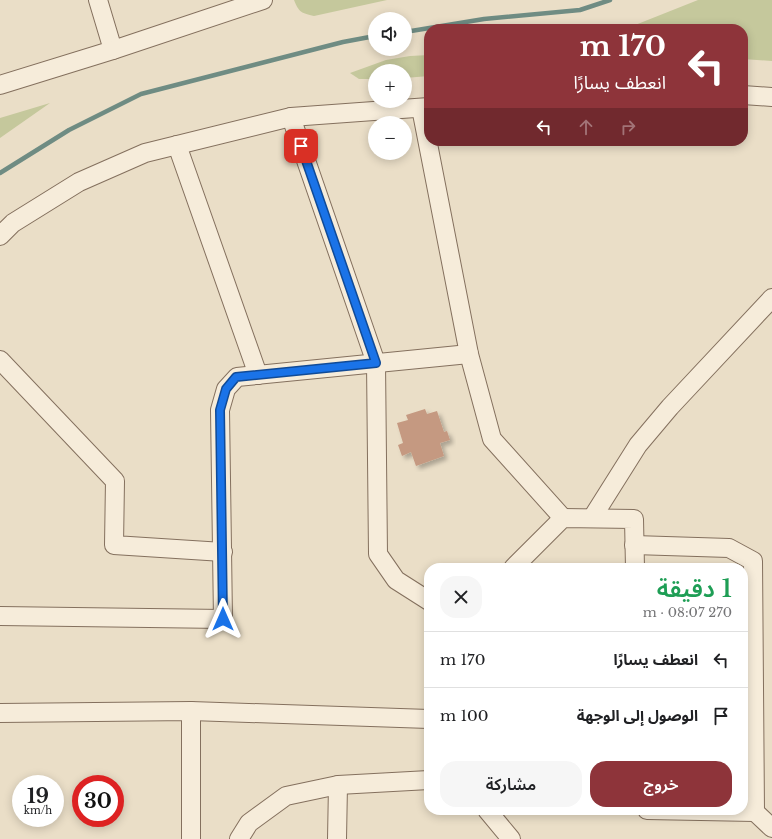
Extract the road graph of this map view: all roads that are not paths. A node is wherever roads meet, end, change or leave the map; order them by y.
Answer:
1 (98, 0) edge
2 (263, 0) edge
3 (113, 50) junction
4 (0, 85) edge
5 (748, 95) edge
6 (772, 97) edge
7 (424, 107) edge
8 (291, 117) junction
9 (177, 146) junction
10 (432, 146) edge
11 (0, 236) edge
12 (772, 298) edge
13 (469, 354) junction
14 (0, 360) edge
15 (376, 363) junction
16 (258, 375) junction
17 (563, 518) junction
18 (592, 518) junction
19 (634, 545) junction
20 (223, 552) junction
21 (518, 563) edge
22 (635, 563) edge
23 (424, 598) edge
24 (0, 616) edge
25 (191, 711) junction
26 (0, 714) edge
27 (424, 719) edge
28 (424, 780) edge
29 (338, 785) junction
30 (748, 812) edge
31 (755, 812) junction
32 (491, 815) edge
33 (772, 828) edge
34 (191, 839) edge
35 (239, 839) edge
36 (337, 839) edge
37 (511, 839) edge

1 - 3 street
2 - 3 street
3 - 4 street
5 - 6 street
7 - 8 street
8 - 9 street
8 - 15 street
9 - 11 street
9 - 16 street
10 - 13 street
12 - 18 street
13 - 15 street
13 - 17 street
14 - 20 street
15 - 16 street
15 - 23 street
16 - 20 street
17 - 18 street
17 - 21 street
18 - 19 street
19 - 22 street
19 - 31 street
20 - 24 street
25 - 26 street
25 - 27 street
25 - 34 street
28 - 29 street
29 - 35 street
29 - 36 street
30 - 31 street
31 - 33 street
32 - 37 street

